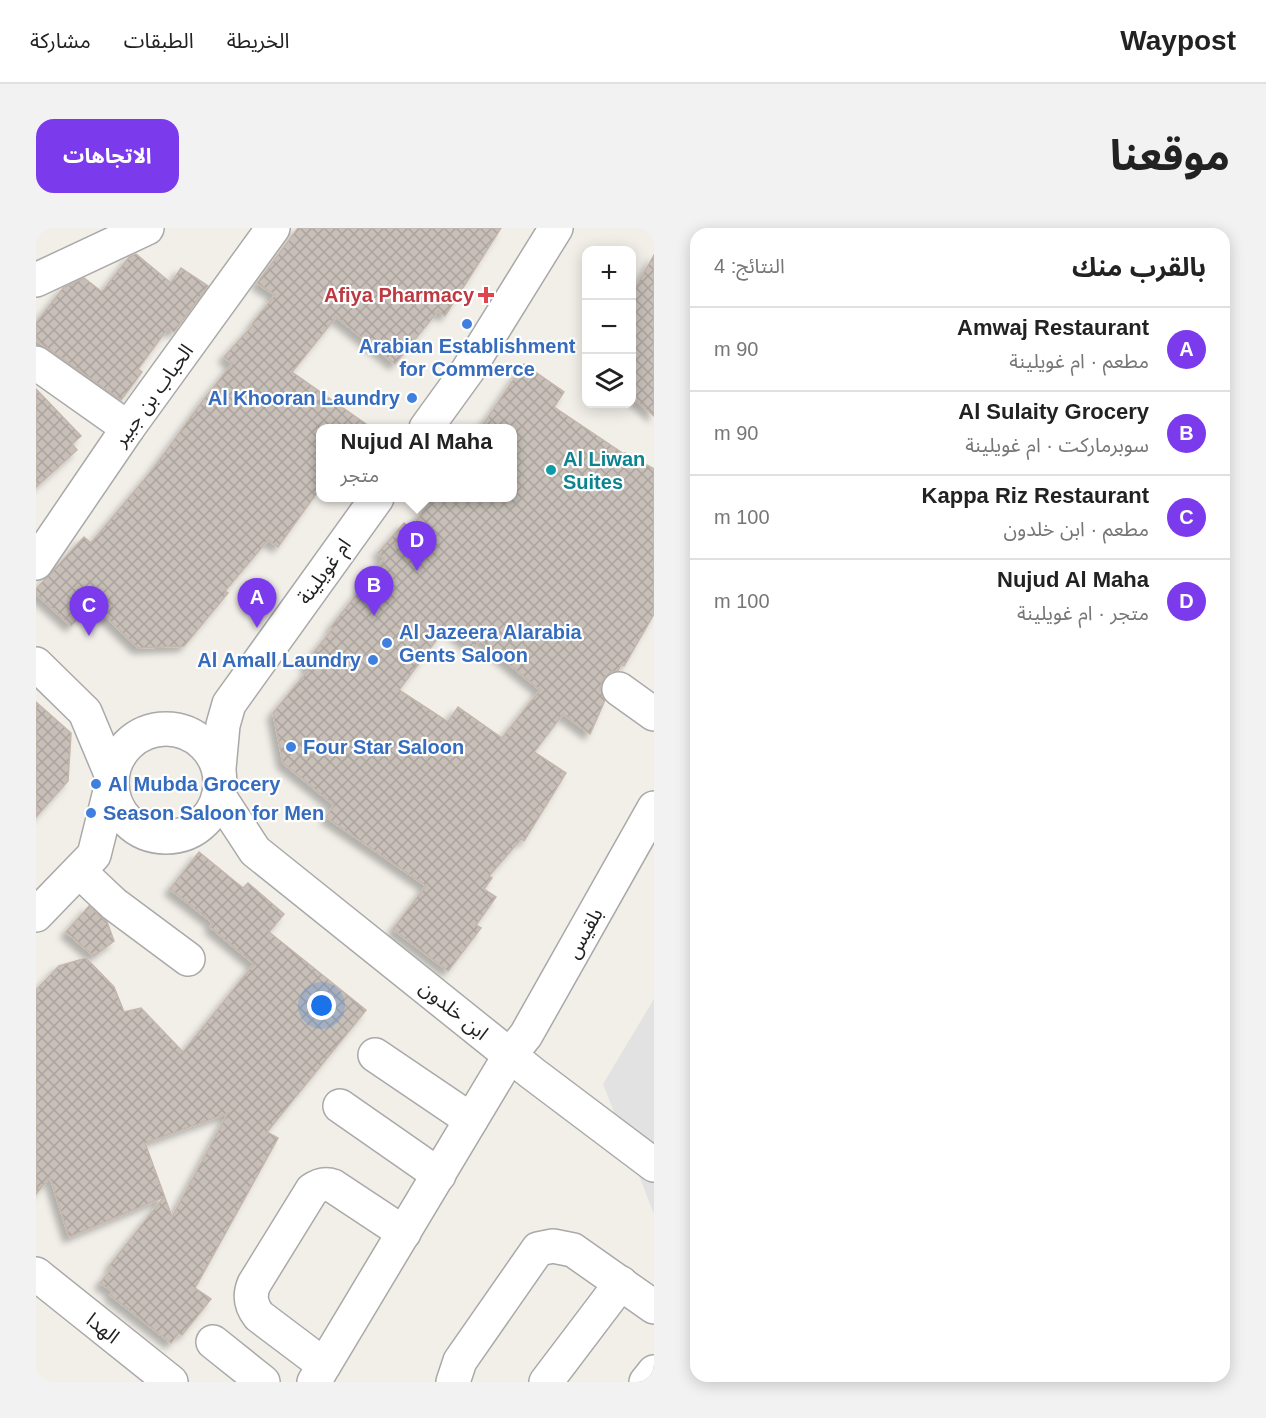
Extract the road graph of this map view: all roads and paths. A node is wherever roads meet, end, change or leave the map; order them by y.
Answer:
1 (147, 228) edge
2 (273, 228) edge
3 (556, 228) edge
4 (109, 235) edge
5 (36, 280) edge
6 (36, 363) edge
7 (430, 424) edge
8 (128, 428) junction
9 (374, 502) edge
10 (36, 563) edge
11 (36, 663) edge
12 (619, 689) dead end
13 (229, 704) junction
14 (85, 712) junction
15 (654, 714) edge
16 (163, 730) junction
17 (111, 781) junction
18 (219, 782) junction
19 (654, 808) edge
20 (174, 836) junction
21 (255, 851) junction
22 (87, 863) junction
23 (36, 915) edge
24 (188, 959) dead end
25 (375, 1055) dead end
26 (510, 1055) junction
27 (340, 1106) dead end
28 (471, 1120) junction
29 (654, 1165) edge
30 (439, 1175) junction
31 (404, 1233) junction
32 (36, 1274) edge
33 (621, 1283) junction
34 (654, 1307) edge
35 (213, 1342) dead end
36 (654, 1372) edge
37 (319, 1374) edge
38 (171, 1382) edge
39 (263, 1382) edge
40 (453, 1382) edge
41 (546, 1382) edge
42 (646, 1382) edge

1 - 4 street
2 - 8 street, الحباب بن جبير
3 - 7 street
4 - 5 street
6 - 8 street
8 - 10 street, الحباب بن جبير
9 - 13 street, ام غويلينة
11 - 14 street
12 - 15 street
13 - 16 street, ام غويلينة
13 - 18 street, ام غويلينة
14 - 16 street
14 - 17 street
16 - 17 street
16 - 18 street
17 - 20 street
17 - 22 street
18 - 20 street
18 - 21 street, ابن خلدون
19 - 26 street, بلقيس
20 - 21 street, ابن خلدون
20 - 22 street
21 - 26 street, ابن خلدون
22 - 23 street
22 - 24 street
25 - 28 street
26 - 28 street, بلقيس
26 - 29 street, ابن خلدون
27 - 30 street
28 - 30 street, بلقيس
30 - 31 street, بلقيس
31 - 37 street, بلقيس
31 - 37 street
32 - 38 street, الهدا
33 - 34 street
33 - 40 street
33 - 41 street
35 - 39 street
36 - 42 street

